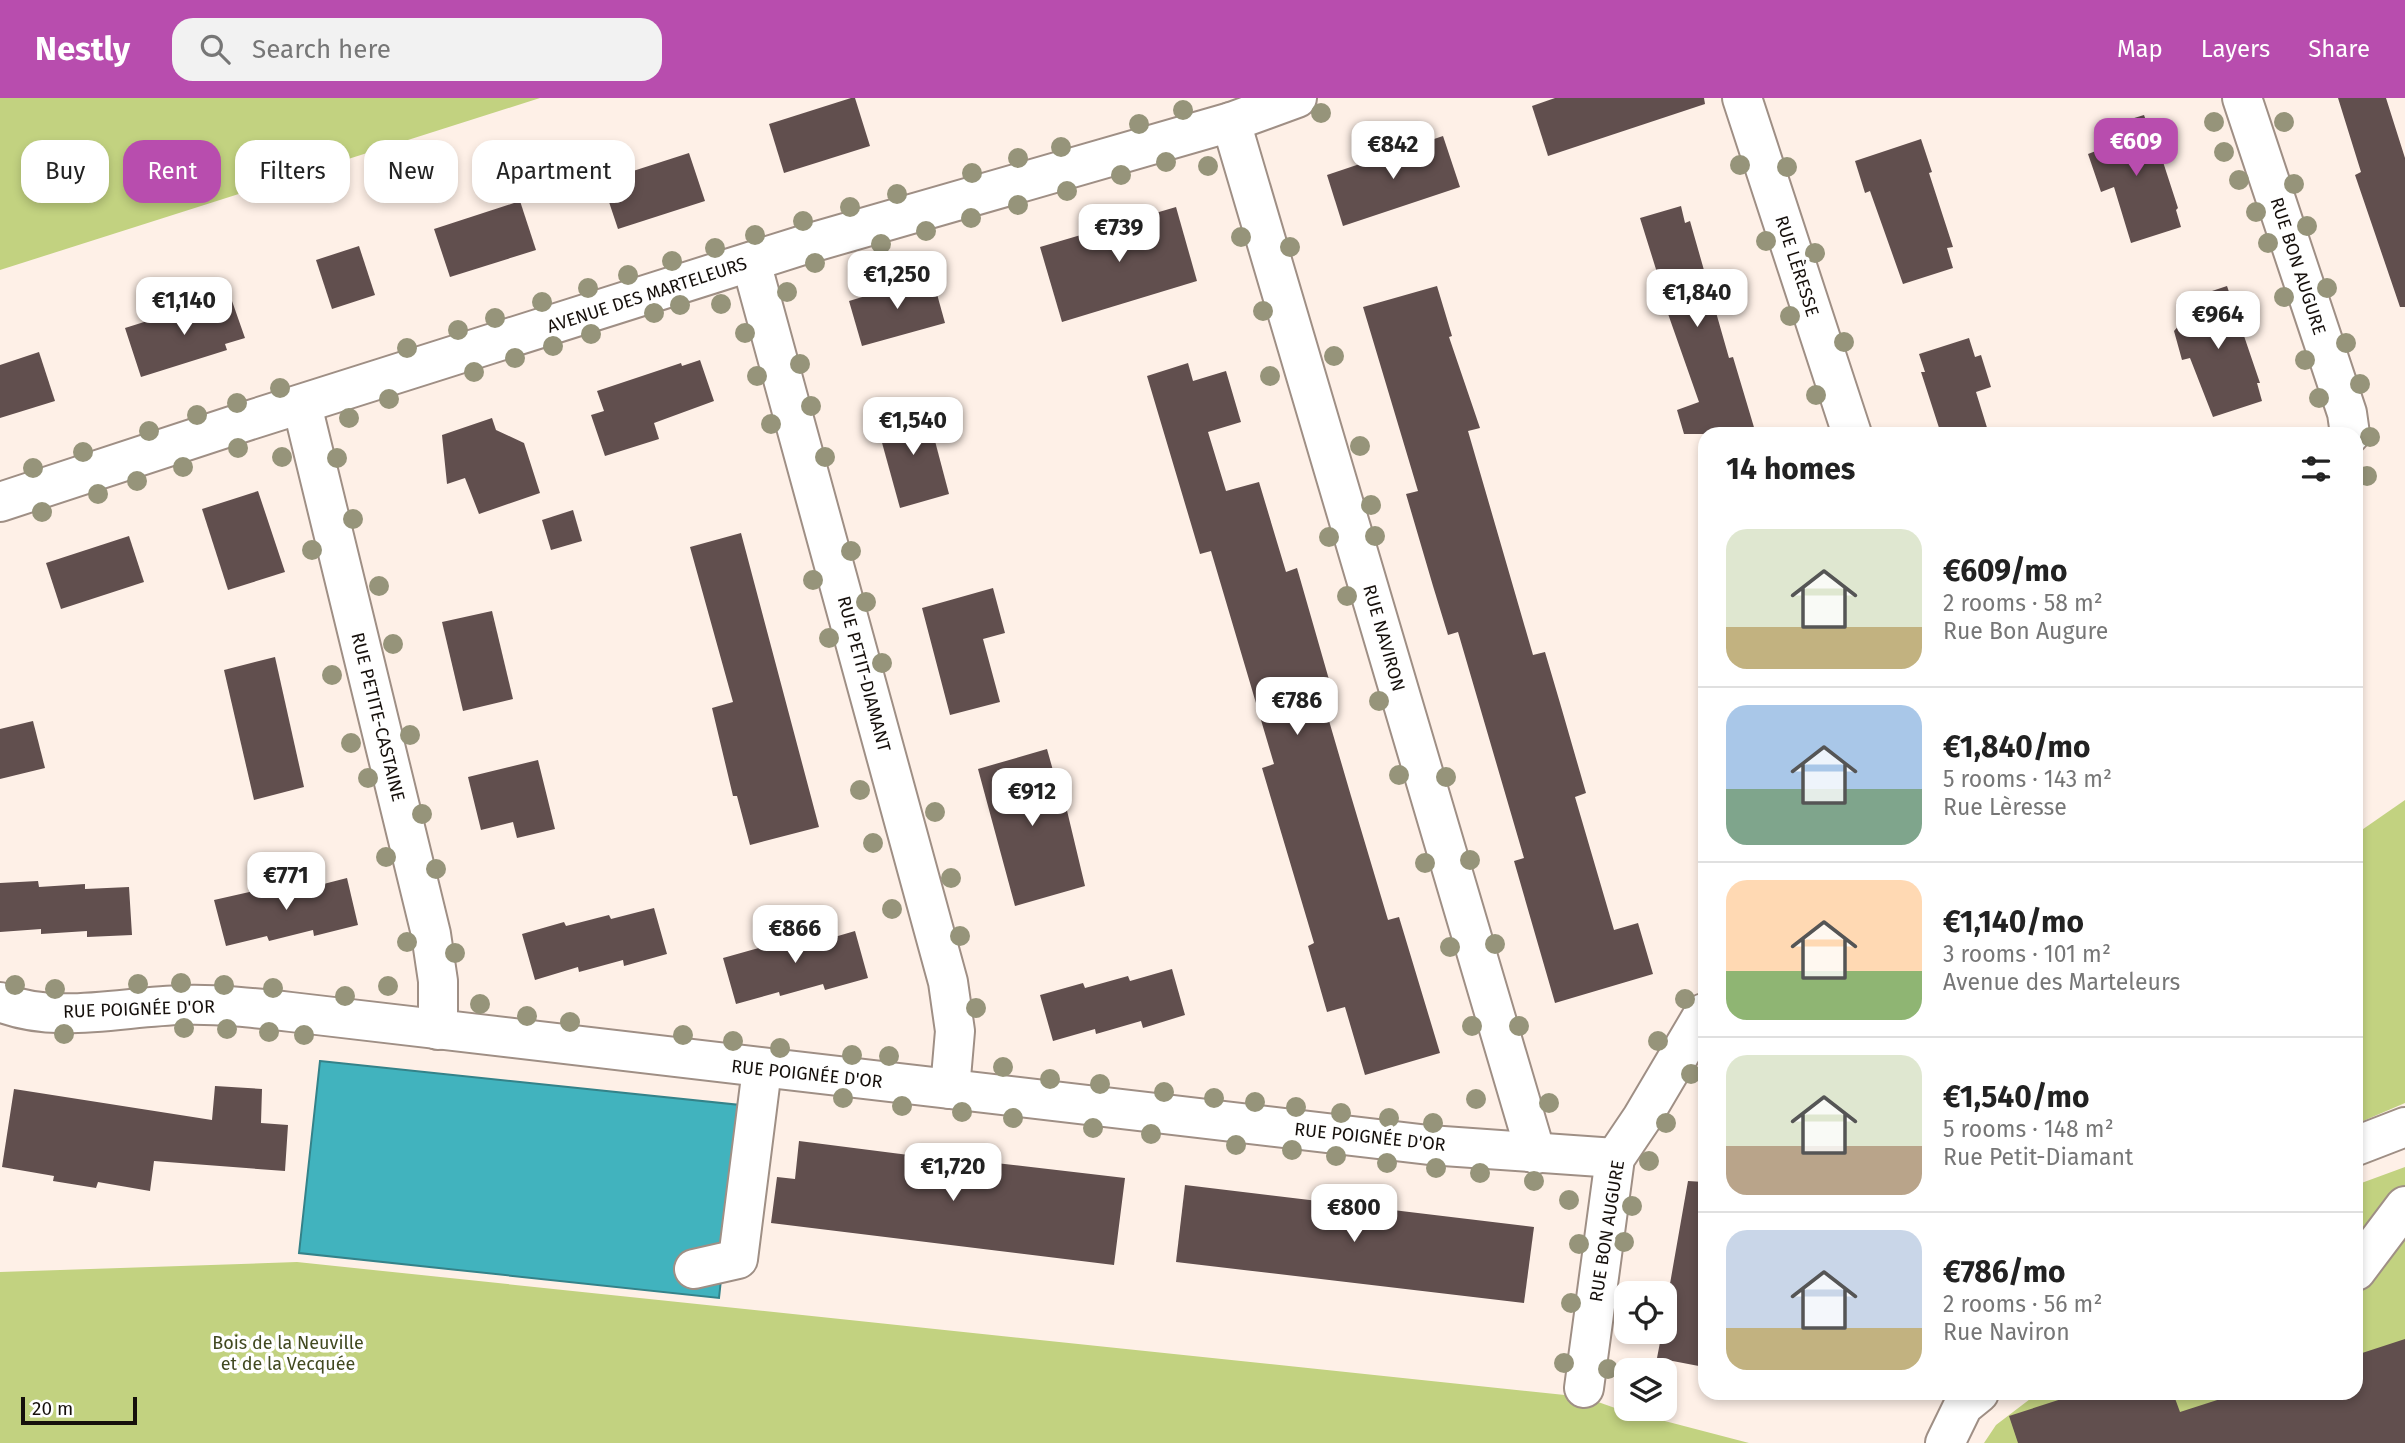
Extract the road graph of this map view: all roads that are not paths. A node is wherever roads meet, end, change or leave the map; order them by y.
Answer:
1 (1297, 98) edge
2 (1742, 98) edge
3 (2242, 98) edge
4 (1231, 122) junction
5 (751, 262) junction
6 (302, 405) junction
7 (1850, 427) edge
8 (2349, 427) edge
9 (0, 502) edge
10 (0, 1002) edge
11 (1698, 1023) edge
12 (438, 1030) junction
13 (762, 1069) junction
14 (950, 1089) junction
15 (2405, 1127) edge
16 (2363, 1143) edge
17 (1536, 1154) junction
18 (1615, 1158) junction
19 (2405, 1206) edge
20 (2363, 1262) edge
21 (694, 1269) dead end
22 (1584, 1388) dead end
23 (1970, 1400) edge
24 (1945, 1443) edge

1 - 4 street, AVENUE DES MARTELEURS
2 - 7 street, RUE LÈRESSE
3 - 8 street, RUE BON AUGURE
4 - 5 street, AVENUE DES MARTELEURS
4 - 17 street, RUE NAVIRON
5 - 6 street, AVENUE DES MARTELEURS
5 - 14 street, RUE PETIT-DIAMANT
6 - 9 street, AVENUE DES MARTELEURS
6 - 12 street, RUE PETITE-CASTAINE
10 - 12 street, RUE POIGNÉE D'OR
11 - 18 street, RUE BON AUGURE
12 - 13 street, RUE POIGNÉE D'OR
13 - 14 street, RUE POIGNÉE D'OR
13 - 21 street
14 - 17 street, RUE POIGNÉE D'OR
15 - 16 street
17 - 18 street, RUE POIGNÉE D'OR
18 - 22 street, RUE BON AUGURE
19 - 20 street
23 - 24 street

